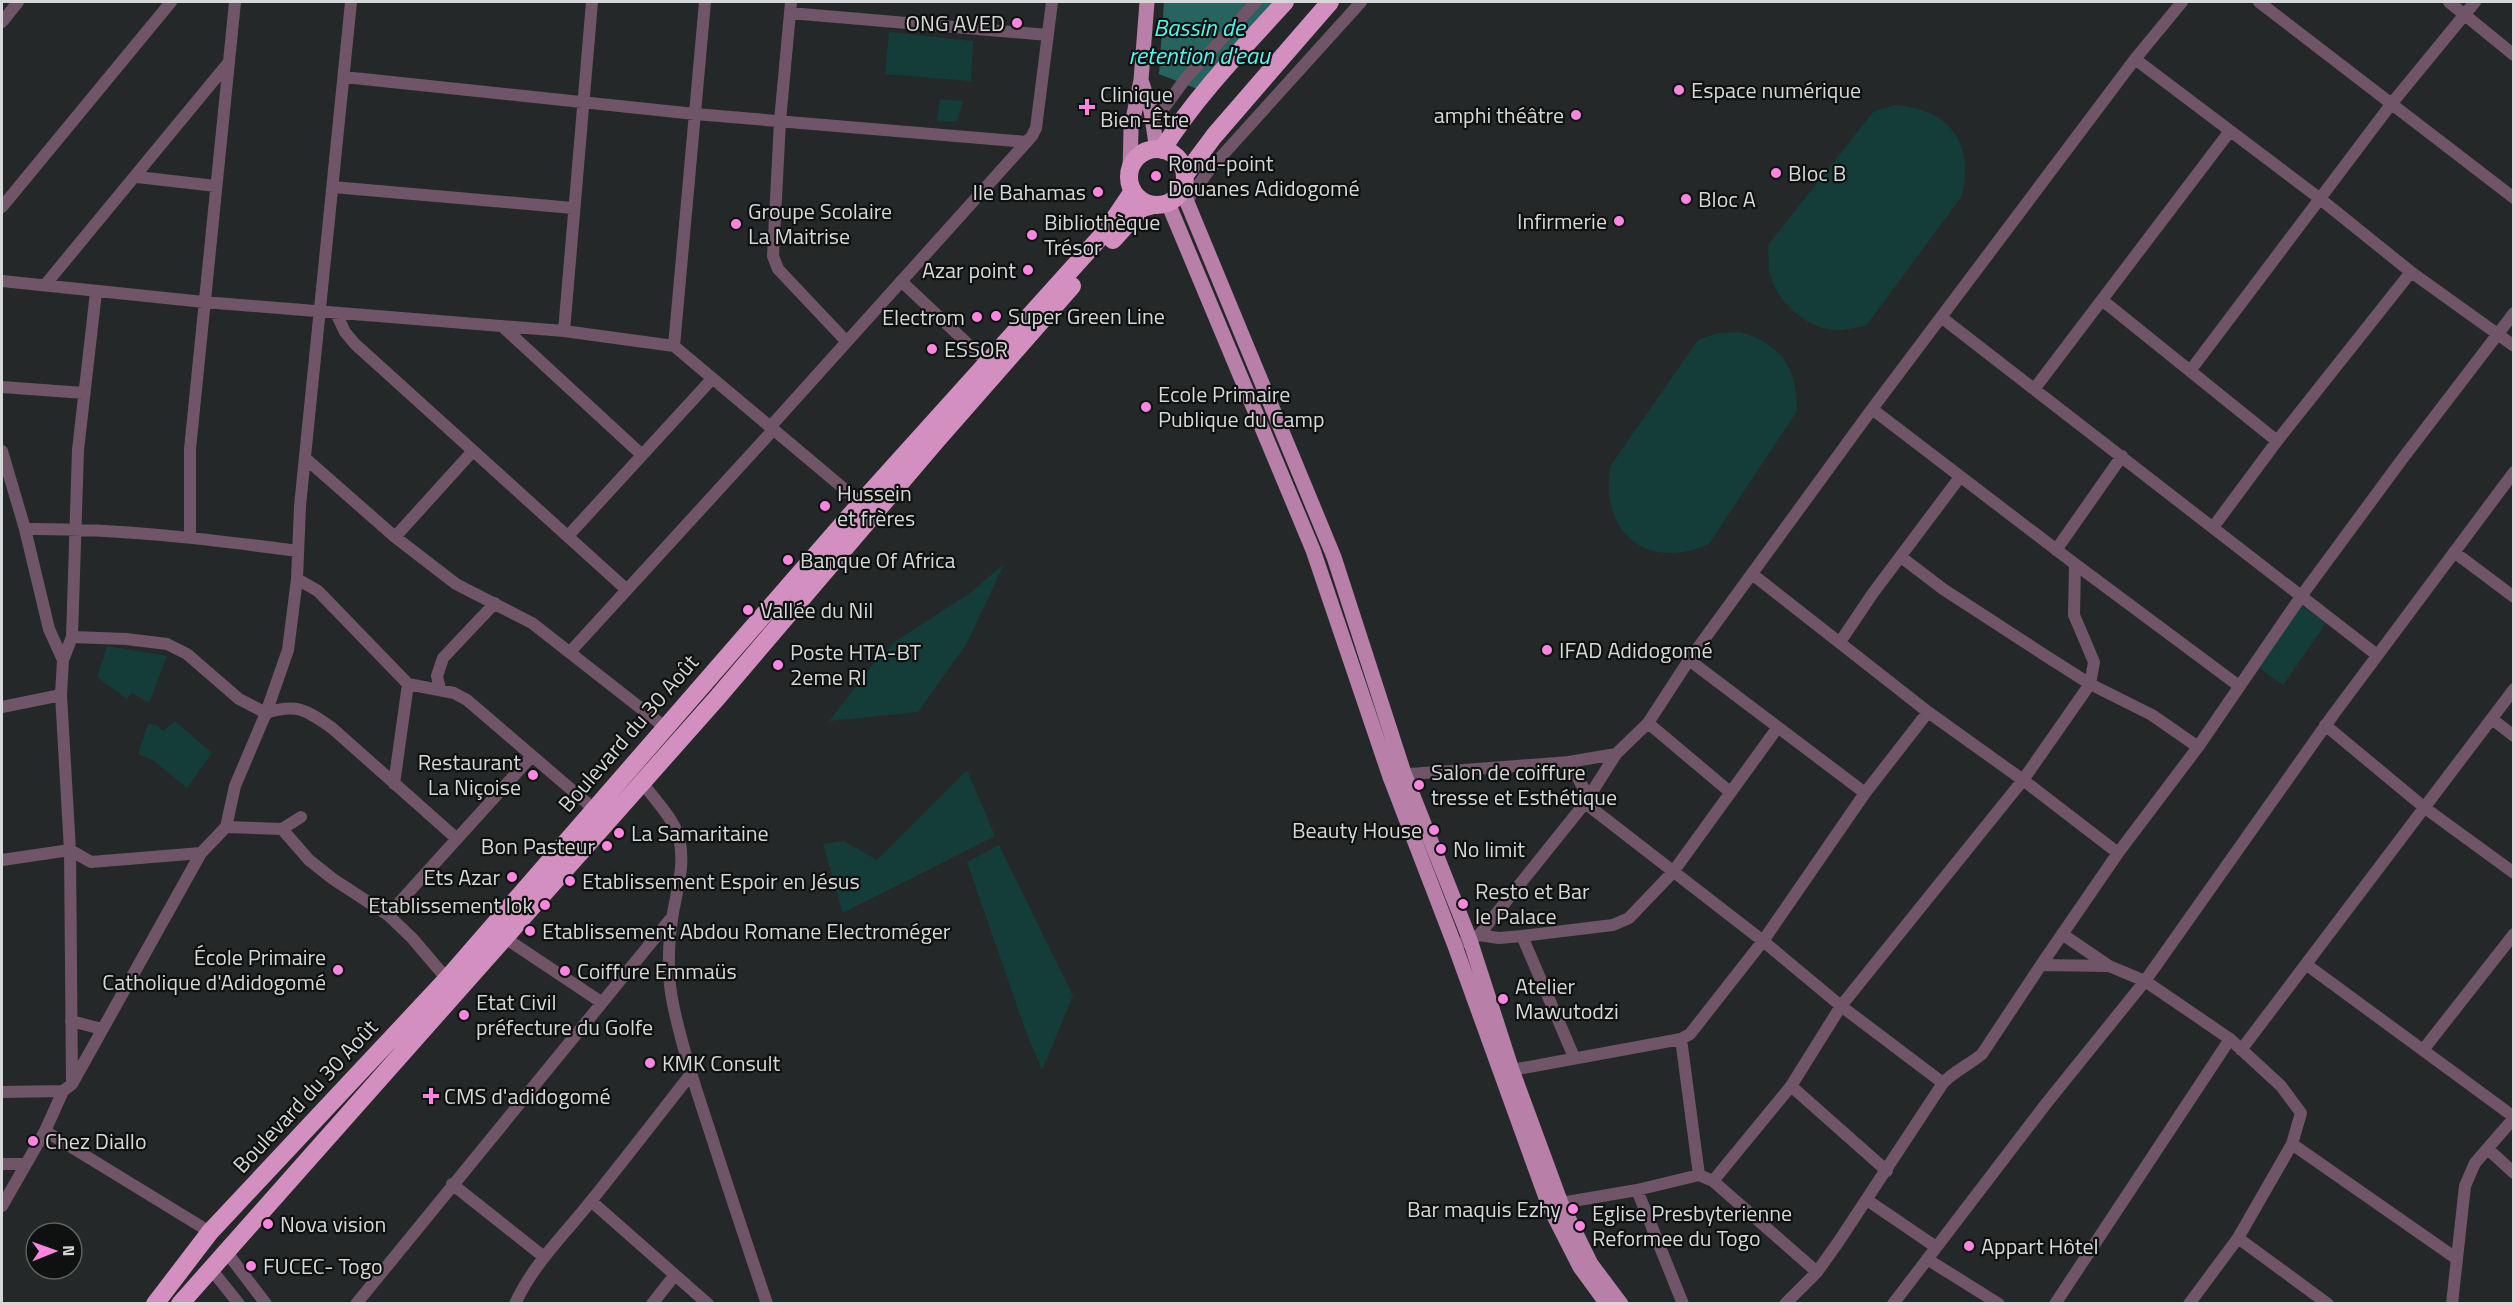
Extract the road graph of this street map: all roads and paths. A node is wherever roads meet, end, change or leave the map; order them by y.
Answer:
1 (18, 2) edge
2 (171, 2) edge
3 (235, 2) edge
4 (351, 2) edge
5 (592, 2) edge
6 (705, 2) edge
7 (1052, 2) edge
8 (1148, 2) edge
9 (1256, 2) edge
10 (1285, 2) edge
11 (1330, 2) edge
12 (1361, 2) edge
13 (2182, 2) edge
14 (2259, 2) edge
15 (2449, 2) edge
16 (2475, 2) edge
17 (791, 7) edge
18 (2466, 14) junction
19 (2, 22) edge
20 (1048, 35) junction
21 (2514, 55) edge
22 (2135, 59) junction
23 (229, 62) junction
24 (344, 77) junction
25 (1141, 80) junction
26 (583, 102) junction
27 (2392, 103) junction
28 (695, 114) junction
29 (780, 121) junction
30 (1153, 123) junction
31 (2230, 131) junction
32 (1027, 142) junction
33 (1159, 150) junction
34 (137, 177) junction
35 (1131, 182) junction
36 (216, 186) junction
37 (333, 187) junction
38 (1175, 195) junction
39 (2319, 198) junction
40 (2514, 198) edge
41 (2, 207) edge
42 (573, 208) junction
43 (2410, 272) junction
44 (2, 280) edge
45 (901, 281) junction
46 (45, 285) junction
47 (96, 292) junction
48 (2102, 300) junction
49 (204, 302) junction
50 (320, 311) junction
51 (336, 313) junction
52 (2514, 313) edge
53 (1941, 317) junction
54 (502, 326) junction
55 (564, 332) junction
56 (2497, 335) junction
57 (846, 341) junction
58 (674, 346) junction
59 (2514, 346) edge
60 (987, 362) junction
61 (2190, 371) junction
62 (711, 380) junction
63 (2, 387) edge
64 (2035, 388) junction
65 (84, 393) junction
66 (1872, 409) junction
67 (773, 427) junction
68 (2277, 441) junction
69 (472, 452) junction
70 (2, 453) edge
71 (642, 455) junction
72 (2122, 456) junction
73 (305, 458) junction
74 (2514, 472) edge
75 (1960, 477) junction
76 (861, 503) junction
77 (2214, 526) junction
78 (76, 529) junction
79 (25, 530) junction
80 (190, 536) junction
81 (568, 536) junction
82 (395, 537) junction
83 (2056, 550) junction
84 (298, 551) junction
85 (2454, 552) junction
86 (1901, 557) junction
87 (2075, 564) junction
88 (1752, 574) junction
89 (297, 579) junction
90 (627, 590) junction
91 (2302, 595) junction
92 (2514, 597) edge
93 (495, 603) junction
94 (72, 638) junction
95 (1840, 642) junction
96 (570, 652) junction
97 (2378, 655) junction
98 (63, 660) junction
99 (1689, 660) junction
100 (408, 684) junction
101 (2091, 684) junction
102 (702, 685) junction
103 (2239, 686) junction
104 (441, 689) junction
105 (2514, 689) edge
106 (61, 695) junction
107 (717, 698) junction
108 (2, 707) edge
109 (1928, 712) junction
110 (266, 713) junction
111 (2492, 718) junction
112 (1648, 723) junction
113 (2325, 725) junction
114 (1778, 727) junction
115 (666, 728) junction
116 (2514, 736) edge
117 (2198, 747) junction
118 (1616, 754) junction
119 (531, 757) junction
120 (1569, 762) junction
121 (1397, 775) junction
122 (2023, 780) junction
123 (641, 782) junction
124 (394, 784) junction
125 (1730, 792) junction
126 (1865, 793) junction
127 (1585, 803) junction
128 (594, 808) junction
129 (2425, 808) junction
130 (301, 817) dead end
131 (608, 821) junction
132 (226, 827) junction
133 (282, 829) junction
134 (456, 838) junction
135 (70, 850) junction
136 (201, 853) junction
137 (2118, 853) junction
138 (2, 860) edge
139 (1672, 872) junction
140 (2514, 873) edge
141 (388, 915) junction
142 (672, 917) junction
143 (499, 933) junction
144 (2062, 934) junction
145 (2514, 934) edge
146 (1522, 936) junction
147 (1475, 938) junction
148 (1763, 940) junction
149 (1455, 946) junction
150 (2041, 965) junction
151 (2307, 965) junction
152 (2109, 966) junction
153 (447, 980) junction
154 (2145, 981) junction
155 (601, 1002) junction
156 (1841, 1006) junction
157 (71, 1021) junction
158 (102, 1029) junction
159 (1681, 1039) junction
160 (2230, 1039) junction
161 (2241, 1050) junction
162 (2423, 1050) junction
163 (1574, 1056) junction
164 (1512, 1070) junction
165 (691, 1074) junction
166 (1943, 1083) junction
167 (1791, 1086) junction
168 (67, 1087) junction
169 (2, 1092) edge
170 (2514, 1118) edge
171 (45, 1131) junction
172 (2292, 1144) junction
173 (2489, 1150) junction
174 (2, 1164) edge
175 (26, 1164) junction
176 (1887, 1171) junction
177 (2514, 1173) edge
178 (1699, 1175) junction
179 (1713, 1181) junction
180 (452, 1184) junction
181 (1637, 1190) junction
182 (1867, 1200) junction
183 (591, 1201) junction
184 (1561, 1203) junction
185 (2, 1206) edge
186 (210, 1232) junction
187 (2238, 1238) junction
188 (1936, 1247) junction
189 (225, 1250) junction
190 (195, 1251) junction
191 (544, 1257) junction
192 (1927, 1259) junction
193 (2457, 1259) junction
194 (211, 1269) junction
195 (1817, 1272) junction
196 (674, 1276) junction
197 (360, 1302) edge
198 (2192, 1303) edge
199 (155, 1304) edge
200 (180, 1304) edge
201 (239, 1304) edge
202 (266, 1304) edge
203 (515, 1304) edge
204 (652, 1304) edge
205 (708, 1304) edge
206 (767, 1304) edge
207 (1607, 1304) edge
208 (1621, 1304) edge
209 (1683, 1304) edge
210 (1785, 1304) edge
211 (1893, 1304) edge
212 (1999, 1304) edge
213 (2055, 1304) edge
214 (2328, 1304) edge
215 (2452, 1304) edge

1 - 19 street
2 - 41 street
3 - 23 street
4 - 24 street
5 - 26 street
6 - 28 street
7 - 20 street
8 - 25 main road
9 - 30 street
10 - 33 highway
11 - 38 highway, Boulevard du 30 Août
12 - 38 street
13 - 22 street
14 - 27 street
15 - 18 street
16 - 18 street
17 - 20 street
17 - 29 street
18 - 21 street
18 - 27 street
20 - 32 street
22 - 31 street
22 - 53 street
23 - 34 street
23 - 36 street
24 - 26 street
24 - 37 street
25 - 30 main road
25 - 35 main road
26 - 28 street
26 - 42 street
27 - 39 street
27 - 40 street
28 - 29 street
28 - 58 street
29 - 32 street
29 - 57 street
30 - 33 main road
31 - 39 street
31 - 48 street
32 - 45 street
33 - 35 highway
33 - 38 highway
34 - 36 street
34 - 46 street
35 - 38 highway
35 - 60 highway, Boulevard du 30 Août
36 - 49 street
37 - 42 street
37 - 50 street
38 - 107 highway, Boulevard du 30 Août
38 - 121 main road
39 - 43 street
39 - 61 street
42 - 55 street
43 - 56 street
43 - 68 street
44 - 46 street
45 - 57 street
45 - 60 street
46 - 47 street
47 - 49 street
47 - 65 street
48 - 61 street
48 - 64 street
49 - 50 street
49 - 80 street
50 - 51 street
50 - 73 street
51 - 54 street
51 - 69 street
52 - 56 street
53 - 64 street
53 - 66 street
54 - 55 street
54 - 71 street
55 - 58 street
56 - 59 street
56 - 91 street
57 - 67 street
58 - 62 street
60 - 76 highway, Boulevard du 30 Août
61 - 68 street
62 - 67 street
62 - 71 street
63 - 65 street
64 - 72 street
65 - 78 street
66 - 75 street
66 - 88 street
67 - 76 street
67 - 90 street
68 - 77 street
69 - 81 street
69 - 82 street
70 - 79 street
71 - 81 street
72 - 77 street
72 - 83 street
73 - 82 street
73 - 84 street
74 - 85 street
75 - 83 street
75 - 86 street
76 - 102 highway, Boulevard du 30 Août
77 - 91 street
78 - 79 street
78 - 80 street
78 - 94 street
79 - 98 street
80 - 84 street
81 - 90 street
82 - 93 street
83 - 87 street
84 - 89 street
85 - 92 street
85 - 97 street
86 - 95 street
86 - 101 street
87 - 101 street
87 - 103 street
88 - 95 street
88 - 99 street
89 - 100 street
89 - 110 street
90 - 96 street
91 - 97 street
91 - 103 street
93 - 96 street
93 - 104 street
94 - 98 street
94 - 110 street
95 - 109 street
96 - 115 street
97 - 113 street
98 - 106 street
99 - 112 street
99 - 114 street
100 - 104 street
100 - 124 street
101 - 117 street
101 - 122 street
102 - 107 highway
102 - 115 highway, Boulevard du 30 Août
103 - 117 street
104 - 119 street
105 - 111 street
106 - 108 street
106 - 135 street
107 - 123 highway, Boulevard du 30 Août
109 - 122 street
109 - 126 street
110 - 124 street
110 - 132 street
111 - 116 street
111 - 129 street
112 - 118 street
112 - 125 street
113 - 129 street
113 - 154 street
114 - 125 street
114 - 126 street
115 - 128 highway, Boulevard du 30 Août
117 - 137 street
118 - 120 street
118 - 127 street
119 - 128 street
119 - 134 street
120 - 121 street
120 - 127 street
121 - 147 main road
121 - 149 main road
122 - 137 street
122 - 156 street
123 - 131 highway, Boulevard du 30 Août
123 - 142 street
124 - 134 street
125 - 139 street
126 - 148 street
127 - 139 street
127 - 147 street
128 - 131 highway
128 - 143 highway, Boulevard du 30 Août
129 - 140 street
129 - 151 street
130 - 133 street
131 - 143 highway, Boulevard du 30 Août
132 - 133 street
132 - 136 street
133 - 141 street
134 - 141 street
135 - 136 street
135 - 138 street
135 - 157 street
136 - 158 street
137 - 144 street
139 - 146 street
139 - 148 street
141 - 153 street
142 - 155 street
142 - 165 street
143 - 153 highway, Boulevard du 30 Août
143 - 155 street
143 - 189 highway, Boulevard du 30 Août
144 - 150 street
144 - 152 street
145 - 162 street
146 - 147 street
146 - 163 street
147 - 149 street
147 - 164 main road
148 - 156 street
148 - 159 street
149 - 207 main road
150 - 152 street
150 - 166 street
151 - 161 street
151 - 162 street
152 - 154 street
153 - 186 highway, Boulevard du 30 Août
154 - 160 street
154 - 188 street
155 - 180 street
156 - 166 street
156 - 167 street
157 - 158 street
157 - 168 street
158 - 168 street
159 - 163 street
159 - 178 street
160 - 161 street
160 - 213 street
161 - 172 street
162 - 170 street
163 - 164 street
164 - 184 main road
165 - 183 street
165 - 206 street
166 - 176 street
167 - 176 street
167 - 179 street
168 - 169 street
168 - 171 street
170 - 173 street
171 - 175 street
171 - 186 street
172 - 187 street
172 - 193 street
173 - 177 street
173 - 193 street
174 - 175 street
175 - 185 street
176 - 182 street
178 - 179 street
178 - 181 street
179 - 195 street
180 - 191 street
180 - 197 street
181 - 184 street
181 - 209 street
182 - 188 street
182 - 195 street
183 - 191 street
183 - 196 street
184 - 208 main road
186 - 189 highway
186 - 190 highway, Boulevard du 30 Août
187 - 198 street
187 - 214 street
188 - 192 street
189 - 194 highway, Boulevard du 30 Août
189 - 202 street
190 - 194 highway
190 - 199 highway, Boulevard du 30 Août
191 - 203 street
192 - 211 street
192 - 212 street
193 - 215 street
194 - 200 highway, Boulevard du 30 Août
194 - 201 street
195 - 210 street
196 - 204 street
196 - 205 street

